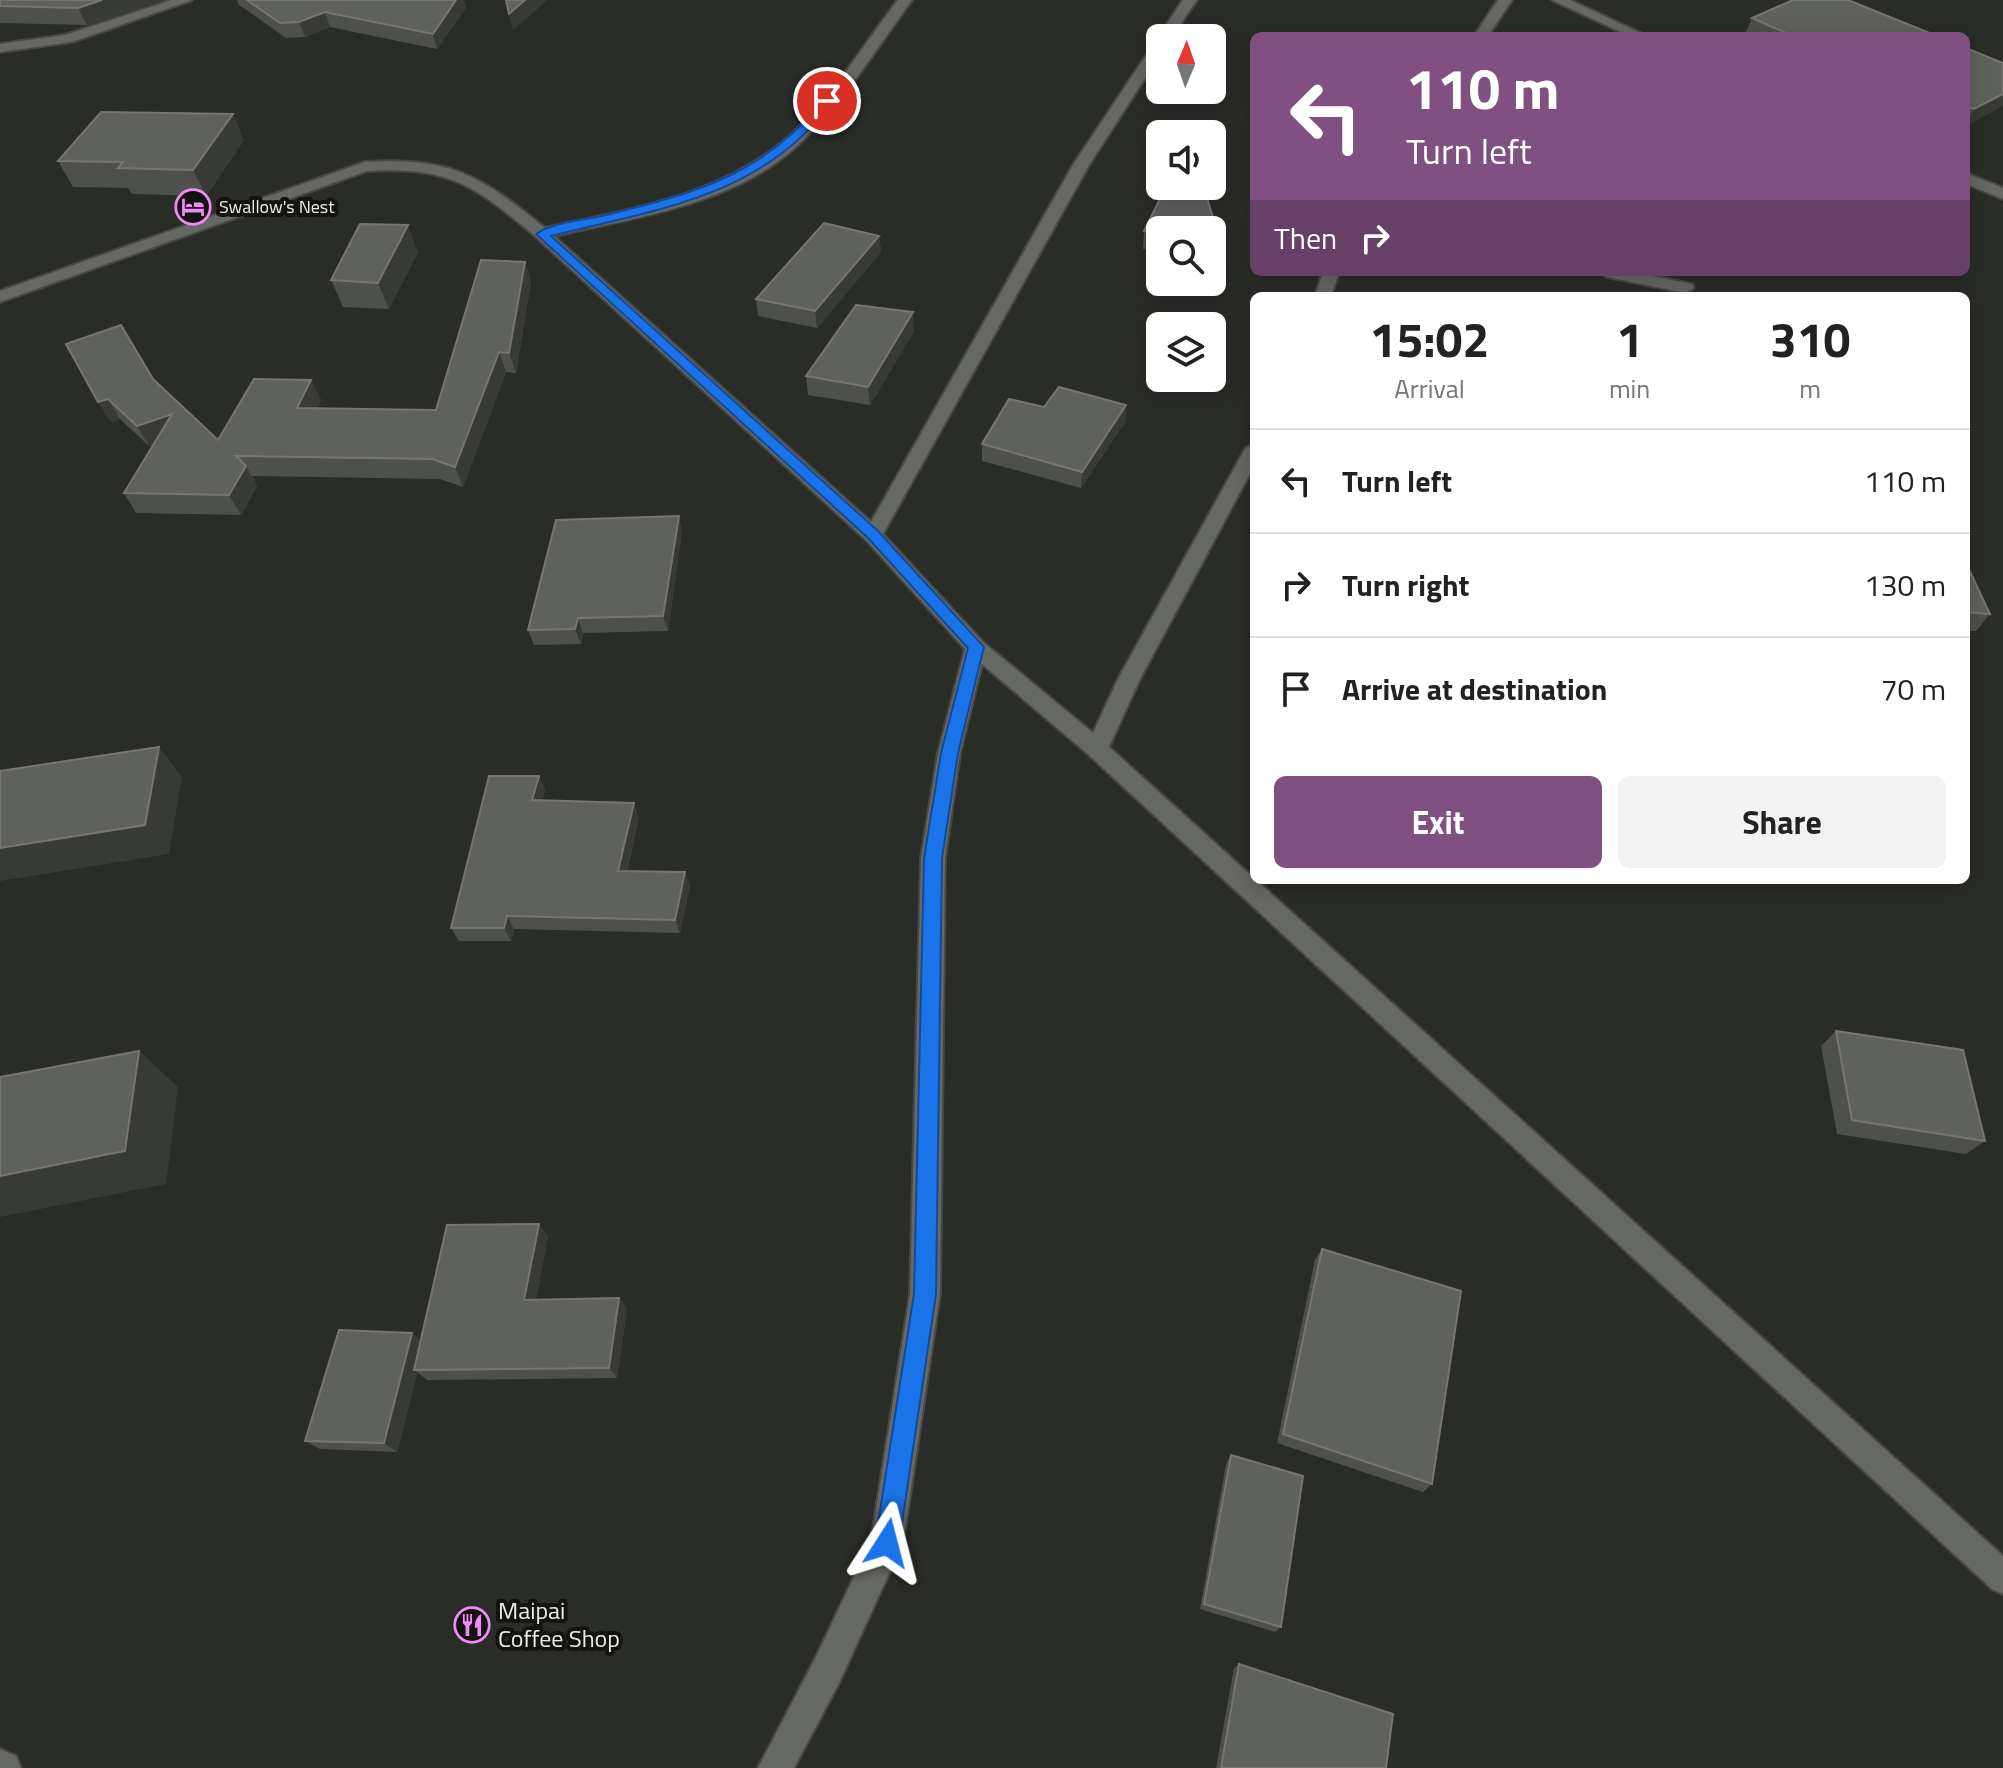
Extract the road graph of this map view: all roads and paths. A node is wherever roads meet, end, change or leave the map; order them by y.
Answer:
1 (185, 0) edge
2 (905, 0) edge
3 (1190, 0) edge
4 (1505, 0) edge
5 (1559, 0) edge
6 (1174, 24) edge
7 (1484, 32) edge
8 (1631, 32) edge
9 (0, 48) edge
10 (1146, 65) edge
11 (1970, 180) edge
12 (2003, 194) edge
13 (542, 234) junction
14 (1627, 276) edge
15 (1686, 288) dead end
16 (0, 297) edge
17 (1250, 456) edge
18 (873, 535) junction
19 (976, 647) junction
20 (1097, 749) junction
21 (2003, 1578) edge
22 (775, 1768) edge

1 - 9 street
2 - 13 street
3 - 6 street
4 - 7 street
5 - 8 street
10 - 18 street
11 - 12 street
13 - 16 street
13 - 18 street
14 - 15 street
17 - 20 street
18 - 19 street
19 - 20 street
19 - 22 street
20 - 21 street

